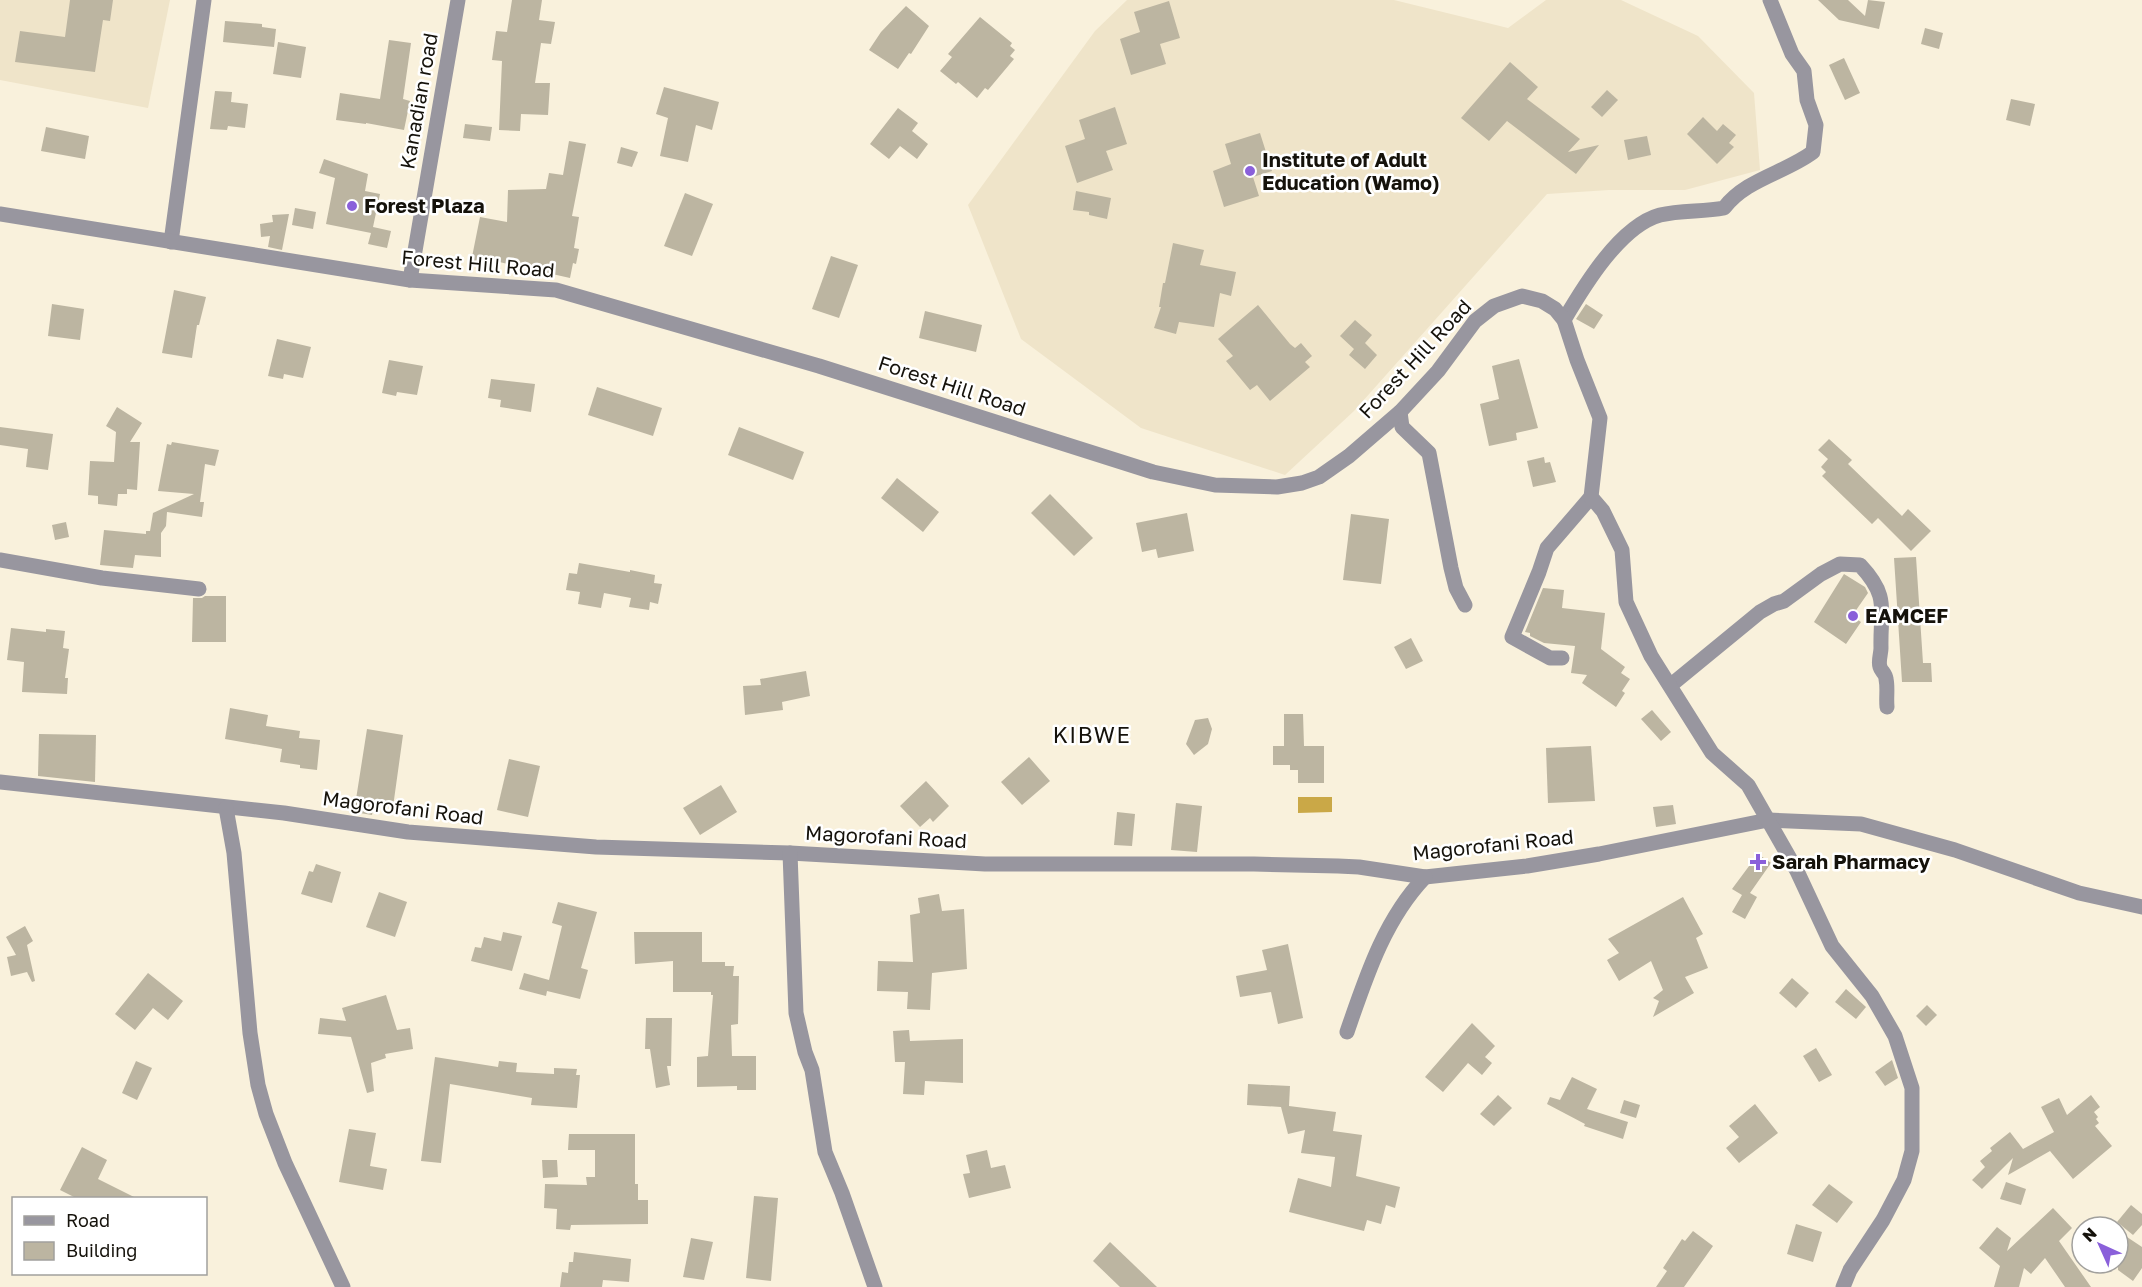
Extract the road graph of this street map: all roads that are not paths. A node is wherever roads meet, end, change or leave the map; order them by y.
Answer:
1 (204, 0) edge
2 (458, 0) edge
3 (1770, 0) edge
4 (0, 214) edge
5 (171, 242) junction
6 (410, 280) junction
7 (1564, 320) junction
8 (1400, 412) junction
9 (1591, 497) junction
10 (0, 560) edge
11 (200, 589) dead end
12 (1465, 605) dead end
13 (1562, 658) dead end
14 (1671, 685) junction
15 (1887, 707) dead end
16 (0, 782) edge
17 (226, 808) junction
18 (1768, 820) junction
19 (790, 852) junction
20 (1425, 877) junction
21 (2142, 907) edge
22 (1347, 1032) dead end
23 (343, 1287) edge
24 (874, 1287) edge
25 (1842, 1287) edge

1 - 5 street
2 - 6 street, Kanadian road
3 - 7 street
4 - 5 street, Forest Hill Road
5 - 6 street, Forest Hill Road
6 - 8 street, Forest Hill Road
7 - 8 street, Forest Hill Road
7 - 9 street
8 - 12 street
9 - 13 street
9 - 14 street
10 - 11 street
14 - 15 street
14 - 18 street
16 - 17 street, Magorofani Road
17 - 19 street, Magorofani Road
17 - 23 street
18 - 20 street, Magorofani Road
18 - 21 street, Magorofani Road
18 - 25 street
19 - 20 street, Magorofani Road
19 - 24 street
20 - 22 street

